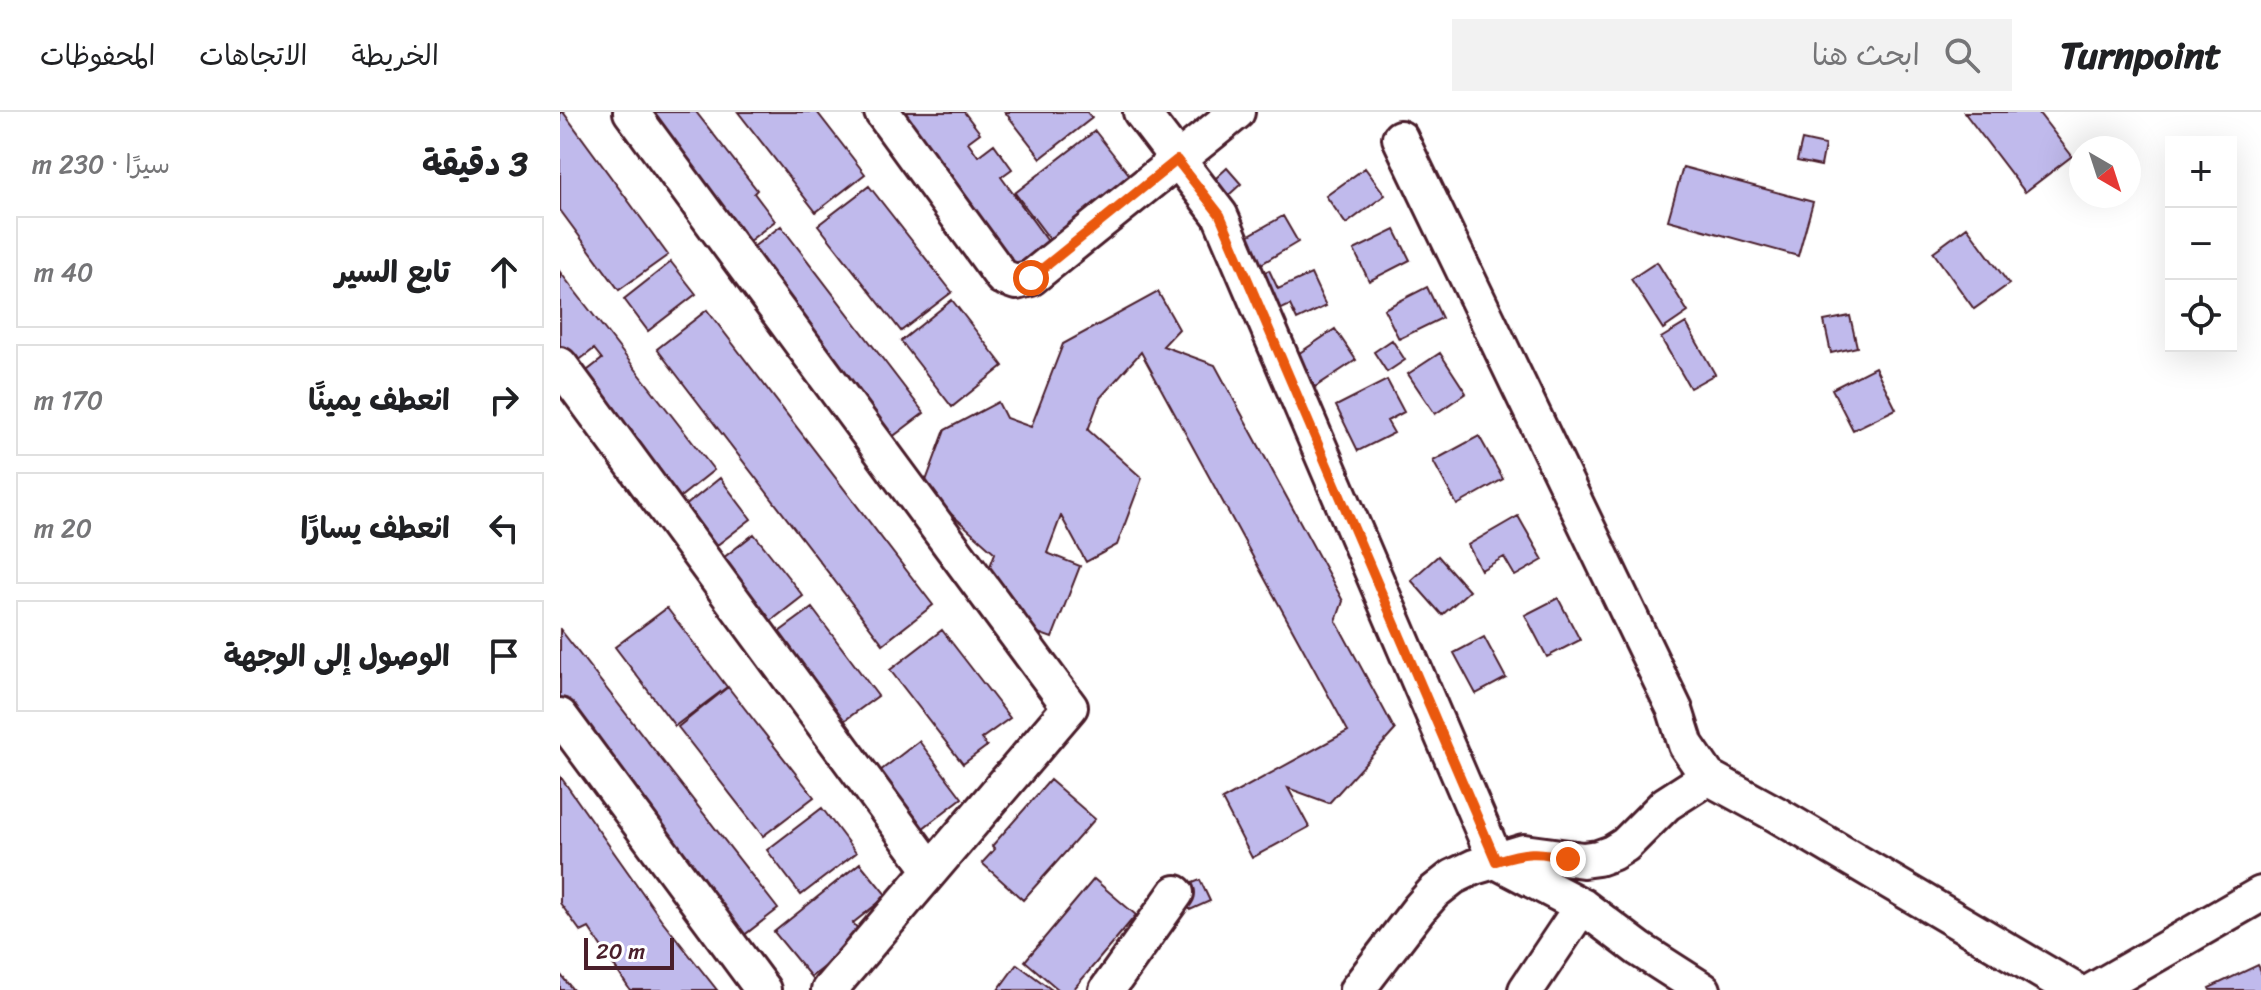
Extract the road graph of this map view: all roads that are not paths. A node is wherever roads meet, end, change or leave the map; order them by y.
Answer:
1 (631, 112) edge
2 (882, 112) edge
3 (1141, 112) edge
4 (1237, 112) edge
5 (1400, 138) dead end
6 (1177, 160) junction
7 (560, 365) edge
8 (560, 716) edge
9 (1708, 777) junction
10 (1496, 861) junction
11 (931, 870) junction
12 (1176, 893) dead end
13 (2261, 894) edge
14 (1582, 906) junction
15 (2136, 980) edge
16 (763, 990) edge
17 (829, 990) edge
18 (1107, 990) edge
19 (1357, 990) edge
20 (1526, 990) edge
21 (1703, 990) edge
22 (2074, 990) edge
23 (2094, 990) edge

1 - 11 street
2 - 6 street
3 - 6 street
4 - 6 street
5 - 9 street
6 - 10 street
7 - 11 street
8 - 16 street
9 - 10 street
9 - 22 street
10 - 14 street
10 - 19 street
11 - 17 street
12 - 18 street
13 - 15 street
14 - 20 street
14 - 21 street
15 - 23 street

